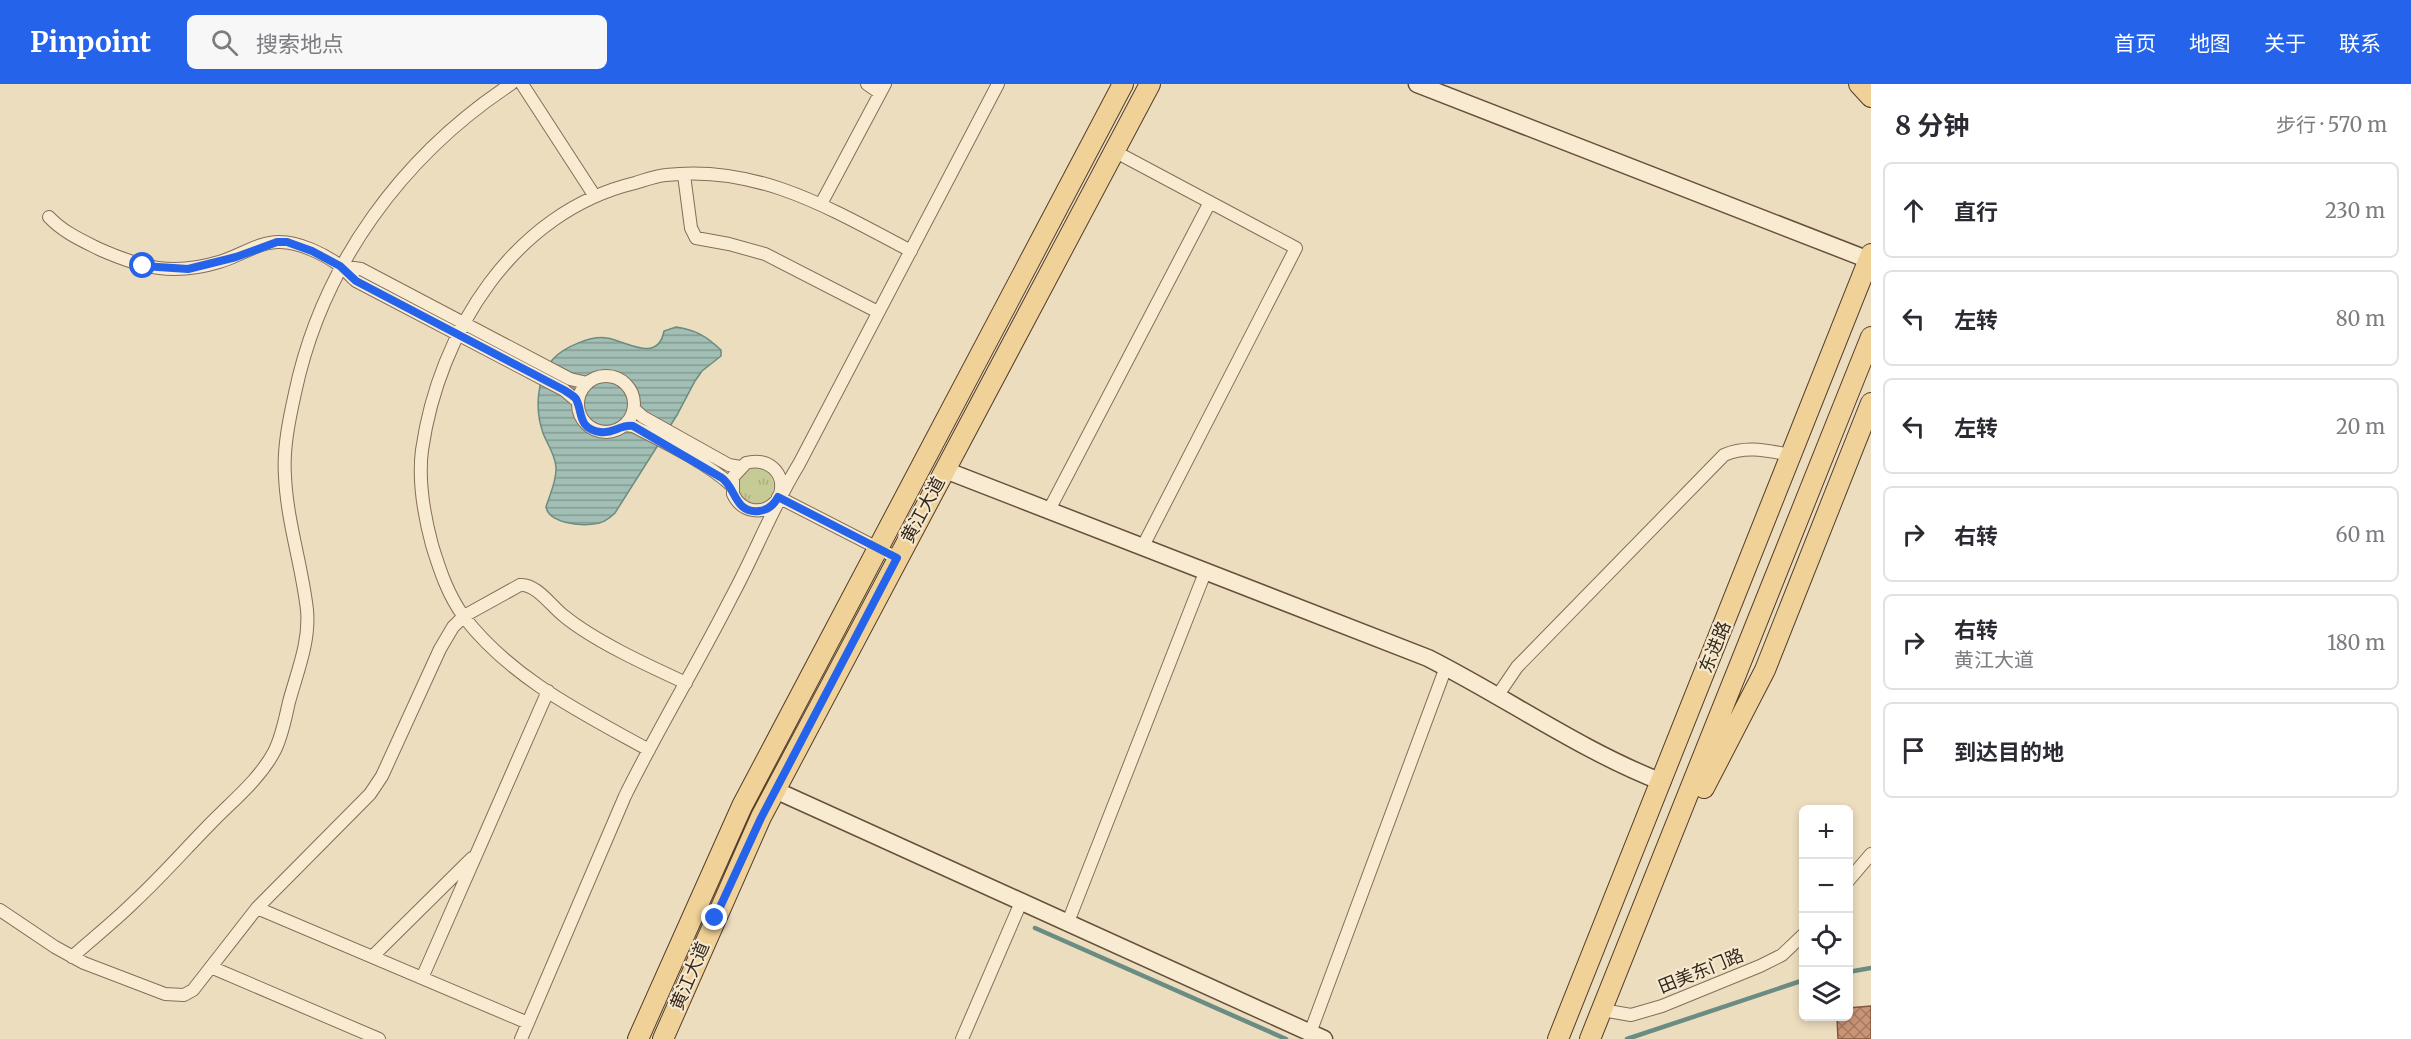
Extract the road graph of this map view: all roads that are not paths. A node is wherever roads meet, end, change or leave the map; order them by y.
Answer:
1 (511, 84) edge
2 (522, 84) edge
3 (867, 84) edge
4 (998, 84) edge
5 (1123, 84) edge
6 (1149, 84) edge
7 (1417, 84) edge
8 (1859, 84) edge
9 (882, 89) edge
10 (1871, 97) edge
11 (1114, 151) junction
12 (684, 175) junction
13 (594, 195) junction
14 (1210, 202) junction
15 (821, 204) junction
16 (49, 217) dead end
17 (911, 251) junction
18 (1870, 257) edge
19 (340, 266) junction
20 (879, 312) junction
21 (461, 328) junction
22 (1871, 337) edge
23 (586, 383) junction
24 (577, 401) junction
25 (1871, 403) edge
26 (634, 409) junction
27 (625, 425) junction
28 (679, 445) junction
29 (1791, 455) junction
30 (740, 467) junction
31 (945, 470) junction
32 (732, 486) junction
33 (778, 497) junction
34 (1049, 510) junction
35 (1143, 546) junction
36 (877, 548) junction
37 (897, 558) junction
38 (1206, 570) junction
39 (464, 616) junction
40 (1446, 667) junction
41 (686, 683) junction
42 (548, 691) junction
43 (1498, 695) junction
44 (649, 750) junction
45 (1662, 782) junction
46 (775, 790) junction
47 (477, 853) junction
48 (1871, 854) edge
49 (1660, 869) junction
50 (1853, 876) edge
51 (1022, 900) junction
52 (258, 908) junction
53 (0, 910) edge
54 (1068, 922) junction
55 (1799, 938) edge
56 (373, 956) junction
57 (72, 957) junction
58 (213, 968) junction
59 (422, 978) junction
60 (1602, 1010) junction
61 (528, 1023) junction
62 (1317, 1036) edge
63 (1591, 1037) edge
64 (379, 1039) edge
65 (521, 1039) edge
66 (638, 1039) edge
67 (663, 1039) edge
68 (962, 1039) edge
69 (1558, 1039) edge

1 - 19 street
2 - 13 street
3 - 9 street
4 - 17 street
5 - 36 main road, 黄江大道
6 - 11 main road, 黄江大道
7 - 18 street
8 - 10 main road
9 - 15 street
11 - 14 street
11 - 31 main road, 黄江大道
12 - 13 street
12 - 15 street
12 - 20 street
13 - 21 street
14 - 34 street
14 - 35 street
15 - 17 street
16 - 19 street
17 - 20 street
18 - 29 main road, 东进路
19 - 21 street
19 - 57 street
20 - 33 street
21 - 23 street
21 - 24 street
21 - 39 street
22 - 49 main road, 东进路
23 - 24 street
23 - 26 street
24 - 27 street
25 - 49 main road
26 - 27 street
26 - 28 street
27 - 28 street
28 - 30 street
28 - 32 street
29 - 43 street
29 - 45 main road, 东进路
30 - 32 street
30 - 33 street
31 - 34 street
31 - 37 main road, 黄江大道
32 - 33 street
33 - 36 street
33 - 41 street
34 - 35 street
35 - 38 street
36 - 37 street
36 - 66 main road, 黄江大道
37 - 46 main road, 黄江大道
38 - 40 street
38 - 54 street
39 - 41 street
39 - 42 street
39 - 52 street
40 - 43 street
40 - 62 street
41 - 44 street
42 - 44 street
42 - 47 street
43 - 45 street
44 - 61 street
45 - 69 main road, 东进路
46 - 51 street
46 - 67 main road, 黄江大道
47 - 56 street
47 - 59 street
48 - 50 street
49 - 60 main road, 东进路
51 - 54 street
51 - 68 street
52 - 56 street
52 - 58 street
53 - 57 street
54 - 62 street
55 - 60 street, 田美东门路
56 - 59 street
57 - 58 street
58 - 64 street
59 - 61 street
60 - 63 main road, 东进路
61 - 65 street

